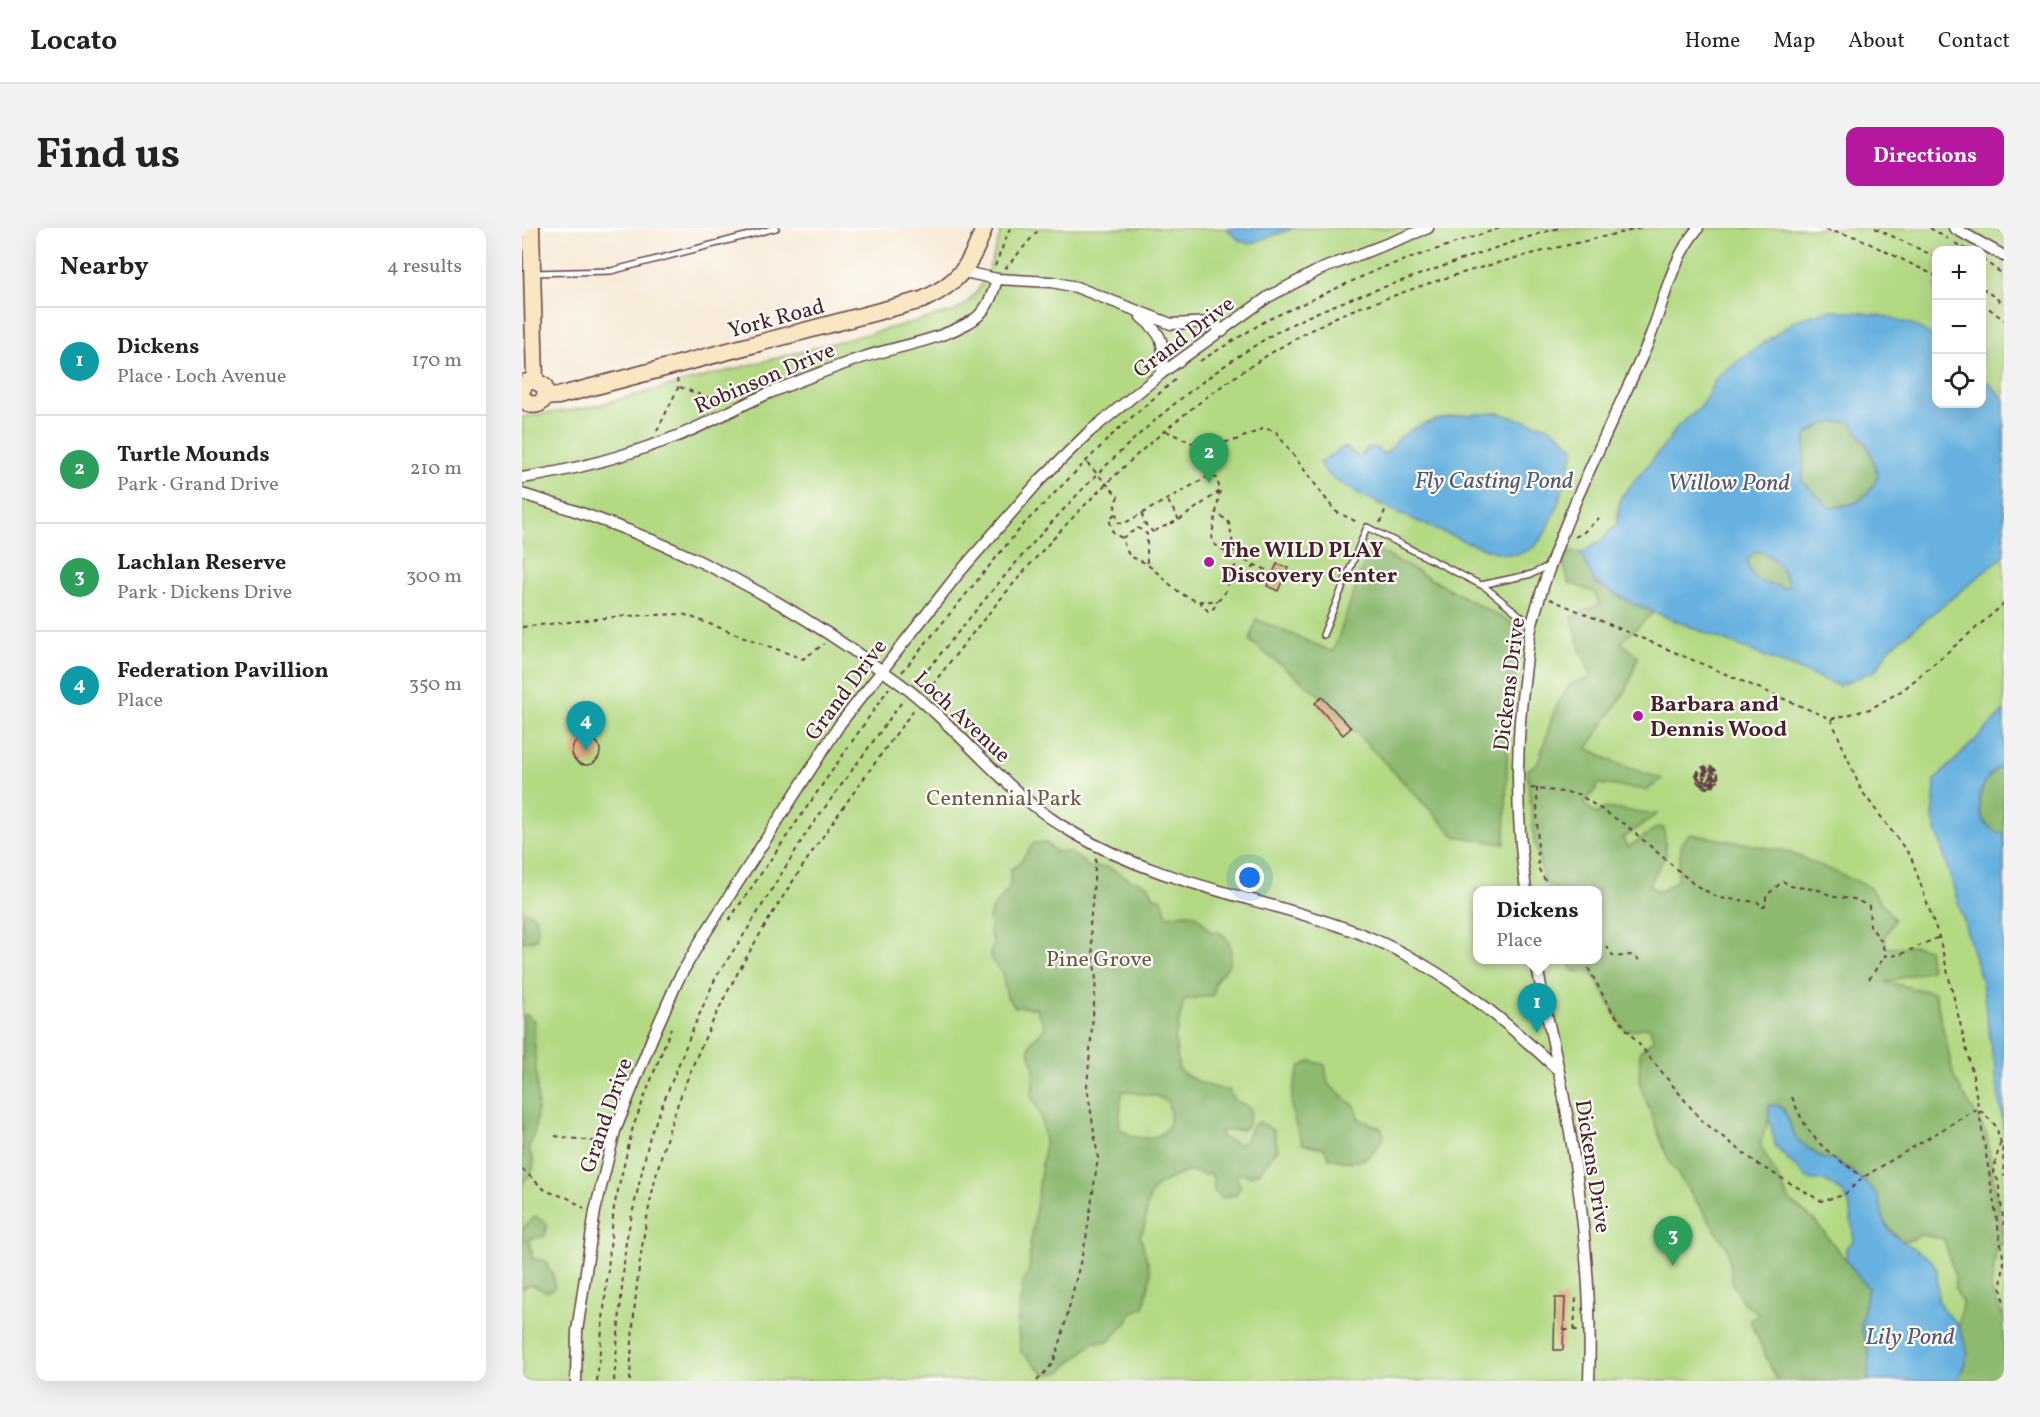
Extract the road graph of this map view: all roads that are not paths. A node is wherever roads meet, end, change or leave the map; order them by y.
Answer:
1 (531, 228) edge
2 (776, 228) edge
3 (984, 228) edge
4 (1428, 228) edge
5 (1698, 228) edge
6 (1954, 228) edge
7 (2004, 256) edge
8 (964, 272) junction
9 (532, 273) junction
10 (997, 279) junction
11 (1124, 304) junction
12 (528, 305) edge
13 (1223, 331) junction
14 (1162, 373) junction
15 (528, 385) edge
16 (522, 397) edge
17 (545, 397) junction
18 (522, 478) edge
19 (522, 494) edge
20 (1552, 565) junction
21 (1481, 585) junction
22 (1532, 626) junction
23 (1323, 635) dead end
24 (882, 671) junction
25 (1526, 886) edge
26 (1537, 964) edge
27 (1559, 1071) junction
28 (576, 1381) edge
29 (1589, 1381) edge

1 - 9 main road
2 - 9 lane
3 - 8 main road, York Road
4 - 13 street, Grand Drive
5 - 20 street, Dickens Drive
6 - 7 street
8 - 10 street
8 - 17 main road, York Road
9 - 12 main road
10 - 11 street
10 - 18 street, Robinson Drive
11 - 13 street
11 - 14 street
12 - 15 main road
13 - 14 street, Grand Drive
14 - 24 street, Grand Drive
15 - 17 main road
16 - 17 main road, York Road
19 - 24 street, Loch Avenue
20 - 21 lane
20 - 22 street, Dickens Drive
21 - 22 lane
21 - 23 lane
22 - 25 street, Dickens Drive
24 - 27 street, Loch Avenue
24 - 28 street, Grand Drive
26 - 27 street, Dickens Drive
27 - 29 street, Dickens Drive

